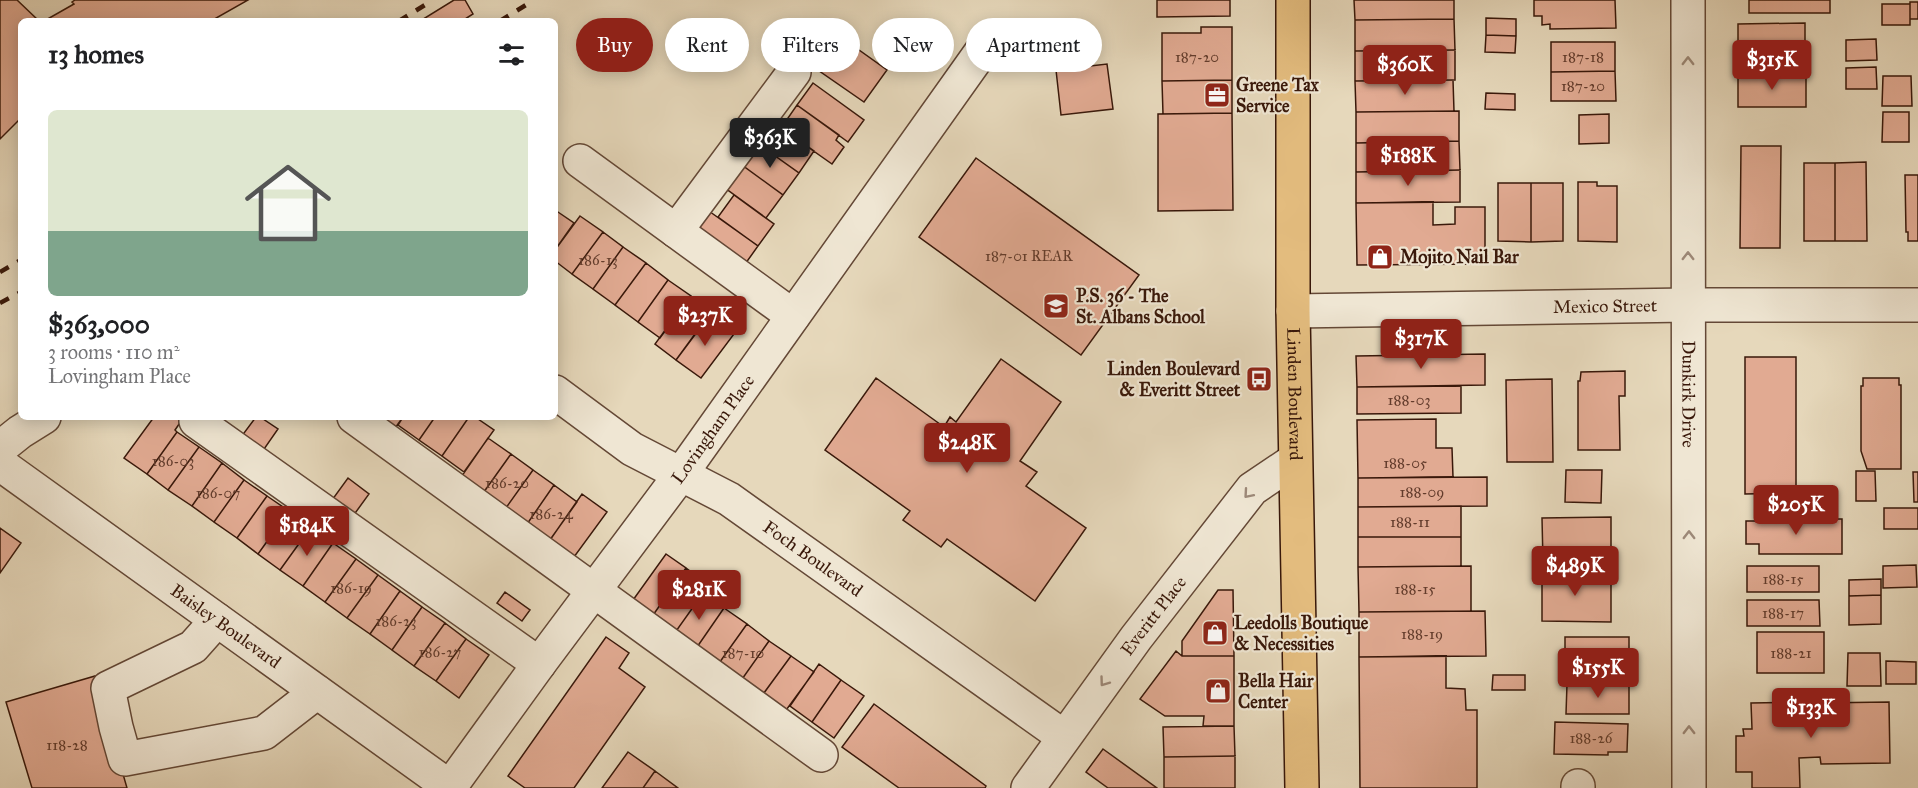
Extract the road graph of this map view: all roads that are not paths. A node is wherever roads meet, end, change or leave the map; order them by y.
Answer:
1 (1293, 0) edge
2 (1688, 0) edge
3 (794, 72) dead end
4 (967, 72) edge
5 (580, 161) dead end
6 (676, 231) junction
7 (1688, 305) junction
8 (1918, 305) edge
9 (1293, 311) junction
10 (793, 316) junction
11 (558, 394) edge
12 (39, 420) edge
13 (358, 420) edge
14 (196, 421) dead end
15 (0, 448) edge
16 (1295, 460) junction
17 (0, 464) edge
18 (681, 474) junction
19 (593, 591) junction
20 (218, 620) junction
21 (539, 664) junction
22 (317, 692) junction
23 (1065, 737) junction
24 (821, 756) dead end
25 (451, 788) edge
26 (1028, 788) edge
27 (1302, 788) edge
28 (1689, 788) edge

1 - 9 main road, Linden Boulevard
7 -> 2 street, Dunkirk Drive
3 - 6 street
4 - 10 street, Lovingham Place
5 - 6 street
6 - 10 street
7 - 8 street, Mexico Street
7 - 9 street, Mexico Street
28 -> 7 street, Dunkirk Drive
9 - 16 main road, Linden Boulevard
10 - 18 street, Lovingham Place
11 - 18 street, Foch Boulevard
12 - 15 street
13 - 19 street
14 - 21 street
16 -> 23 street, Everitt Place
16 - 27 main road, Linden Boulevard
17 - 20 street, Baisley Boulevard
18 - 19 street, Lovingham Place
18 - 23 street, Foch Boulevard
19 - 21 street, Lovingham Place
19 - 24 street
20 - 22 street, Baisley Boulevard
20 - 22 street
21 - 25 street, Lovingham Place
22 - 25 street, Baisley Boulevard
23 - 26 street, Everitt Place

